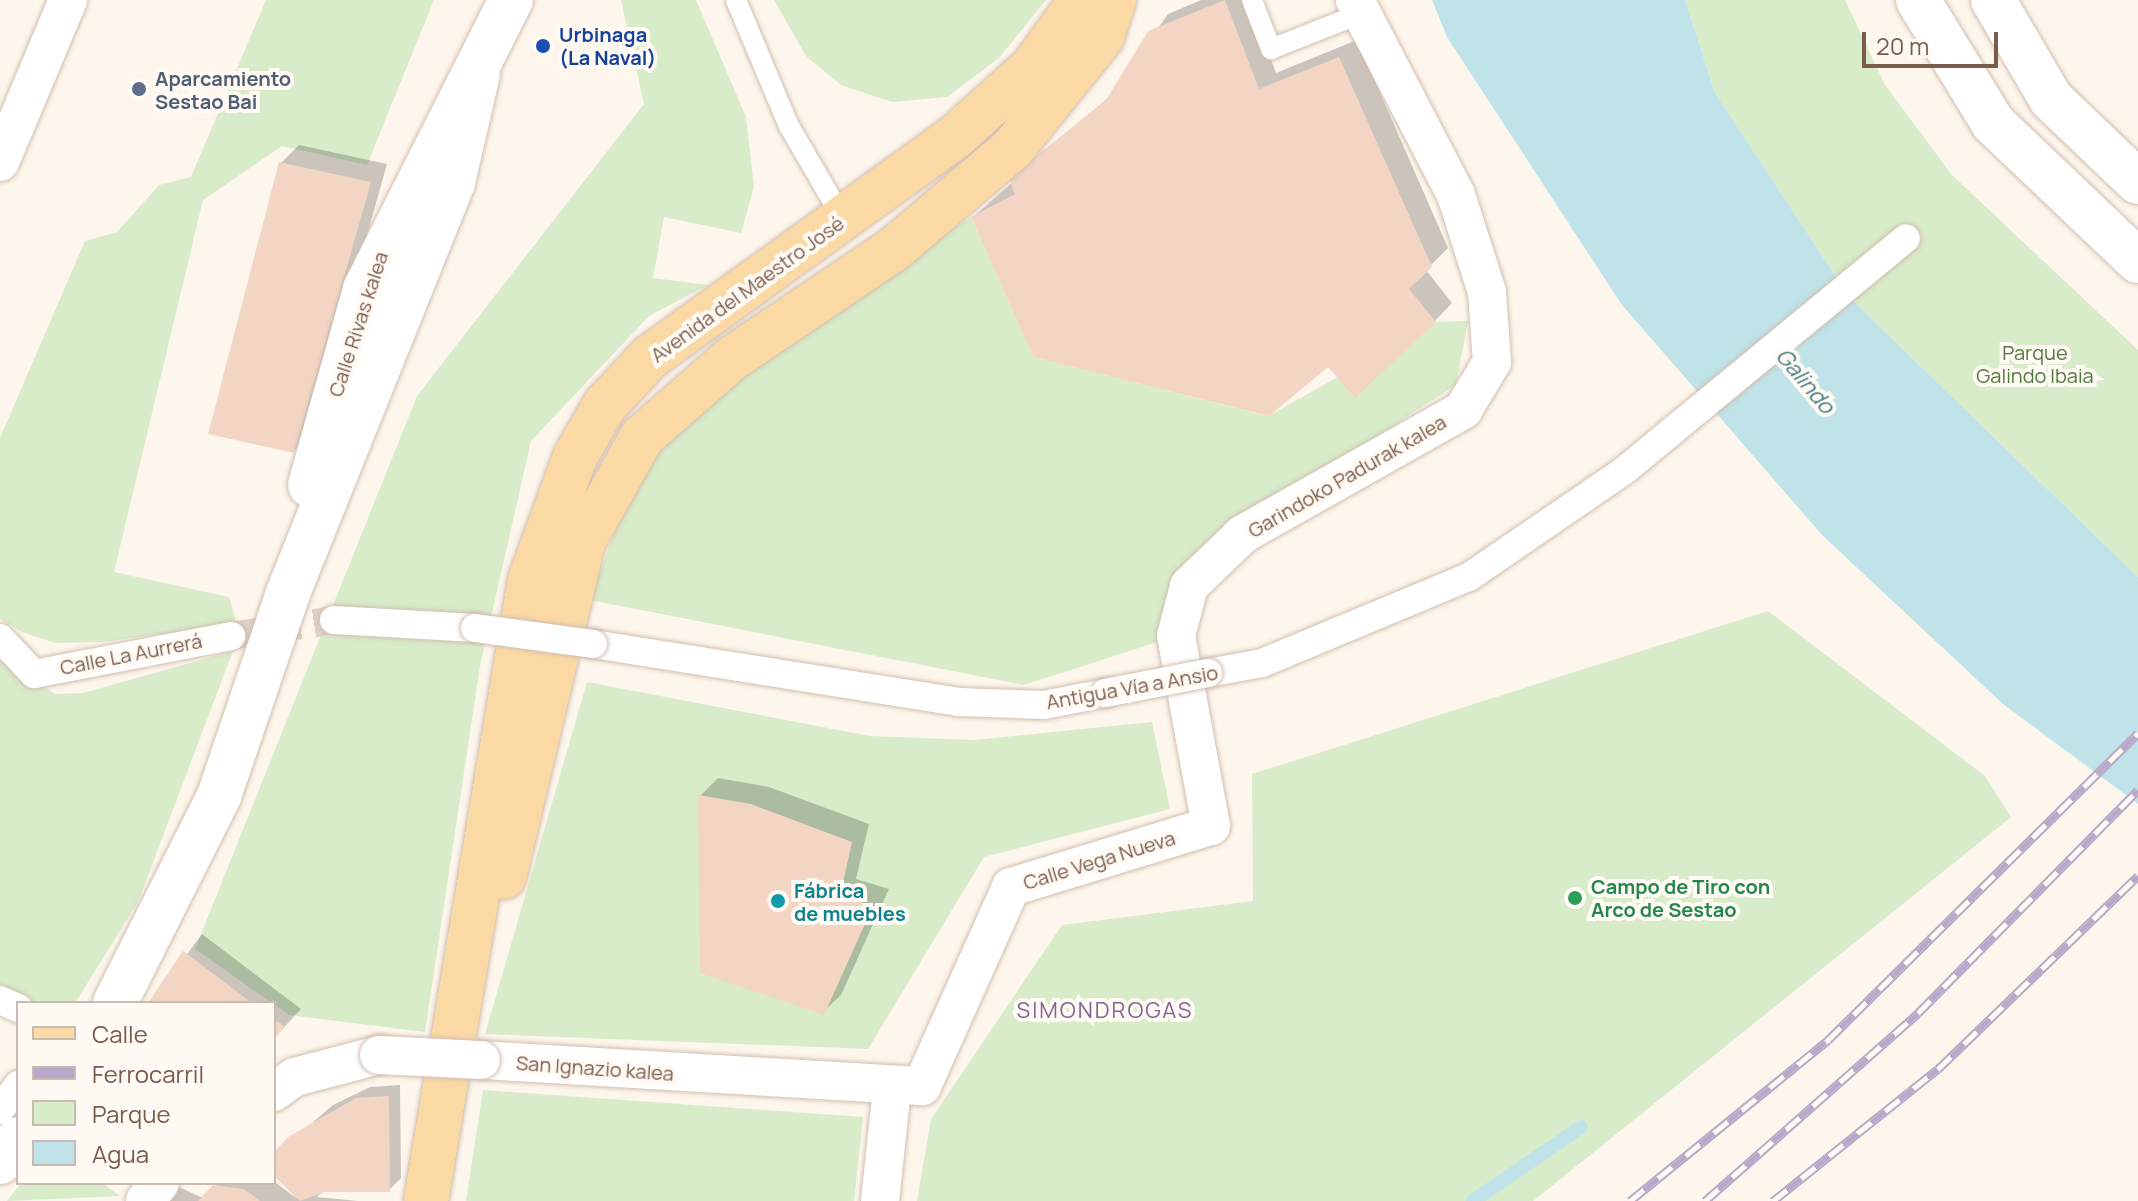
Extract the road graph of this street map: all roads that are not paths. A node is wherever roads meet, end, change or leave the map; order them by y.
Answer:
1 (68, 0) edge
2 (511, 0) edge
3 (736, 0) edge
4 (1081, 0) edge
5 (1114, 0) edge
6 (1252, 0) edge
7 (1918, 0) edge
8 (1993, 0) edge
9 (1358, 7) edge
10 (0, 162) edge
11 (2138, 182) edge
12 (843, 219) junction
13 (1906, 238) dead end
14 (2138, 261) edge
15 (334, 620) tunnel mouth
16 (231, 636) tunnel mouth
17 (1176, 636) joint
18 (0, 638) edge
19 (468, 980) junction
20 (116, 1001) edge
21 (907, 1087) junction
22 (16, 1088) edge
23 (276, 1091) edge
24 (0, 1110) edge
25 (16, 1142) edge
26 (0, 1162) edge
27 (158, 1185) edge
28 (145, 1201) edge
29 (426, 1201) edge
30 (880, 1201) edge

1 - 10 street
2 - 20 street, Calle Rivas kalea
3 - 12 lane
4 - 12 main road, Avenida del Maestro José
5 - 19 main road
6 - 9 lane
7 - 14 street
8 - 11 street
9 - 17 street, Garindoko Padurak kalea
12 - 19 main road, Avenida del Maestro José
13 - 15 street, Antigua Vía a Ansio, bridge
16 - 18 street, Calle La Aurrerá
17 - 21 street, Calle Vega Nueva
19 - 29 main road
21 - 23 street, San Ignazio kalea, bridge
21 - 30 street, Calle Vega Nueva
22 - 24 street
25 - 26 street
27 - 28 street

